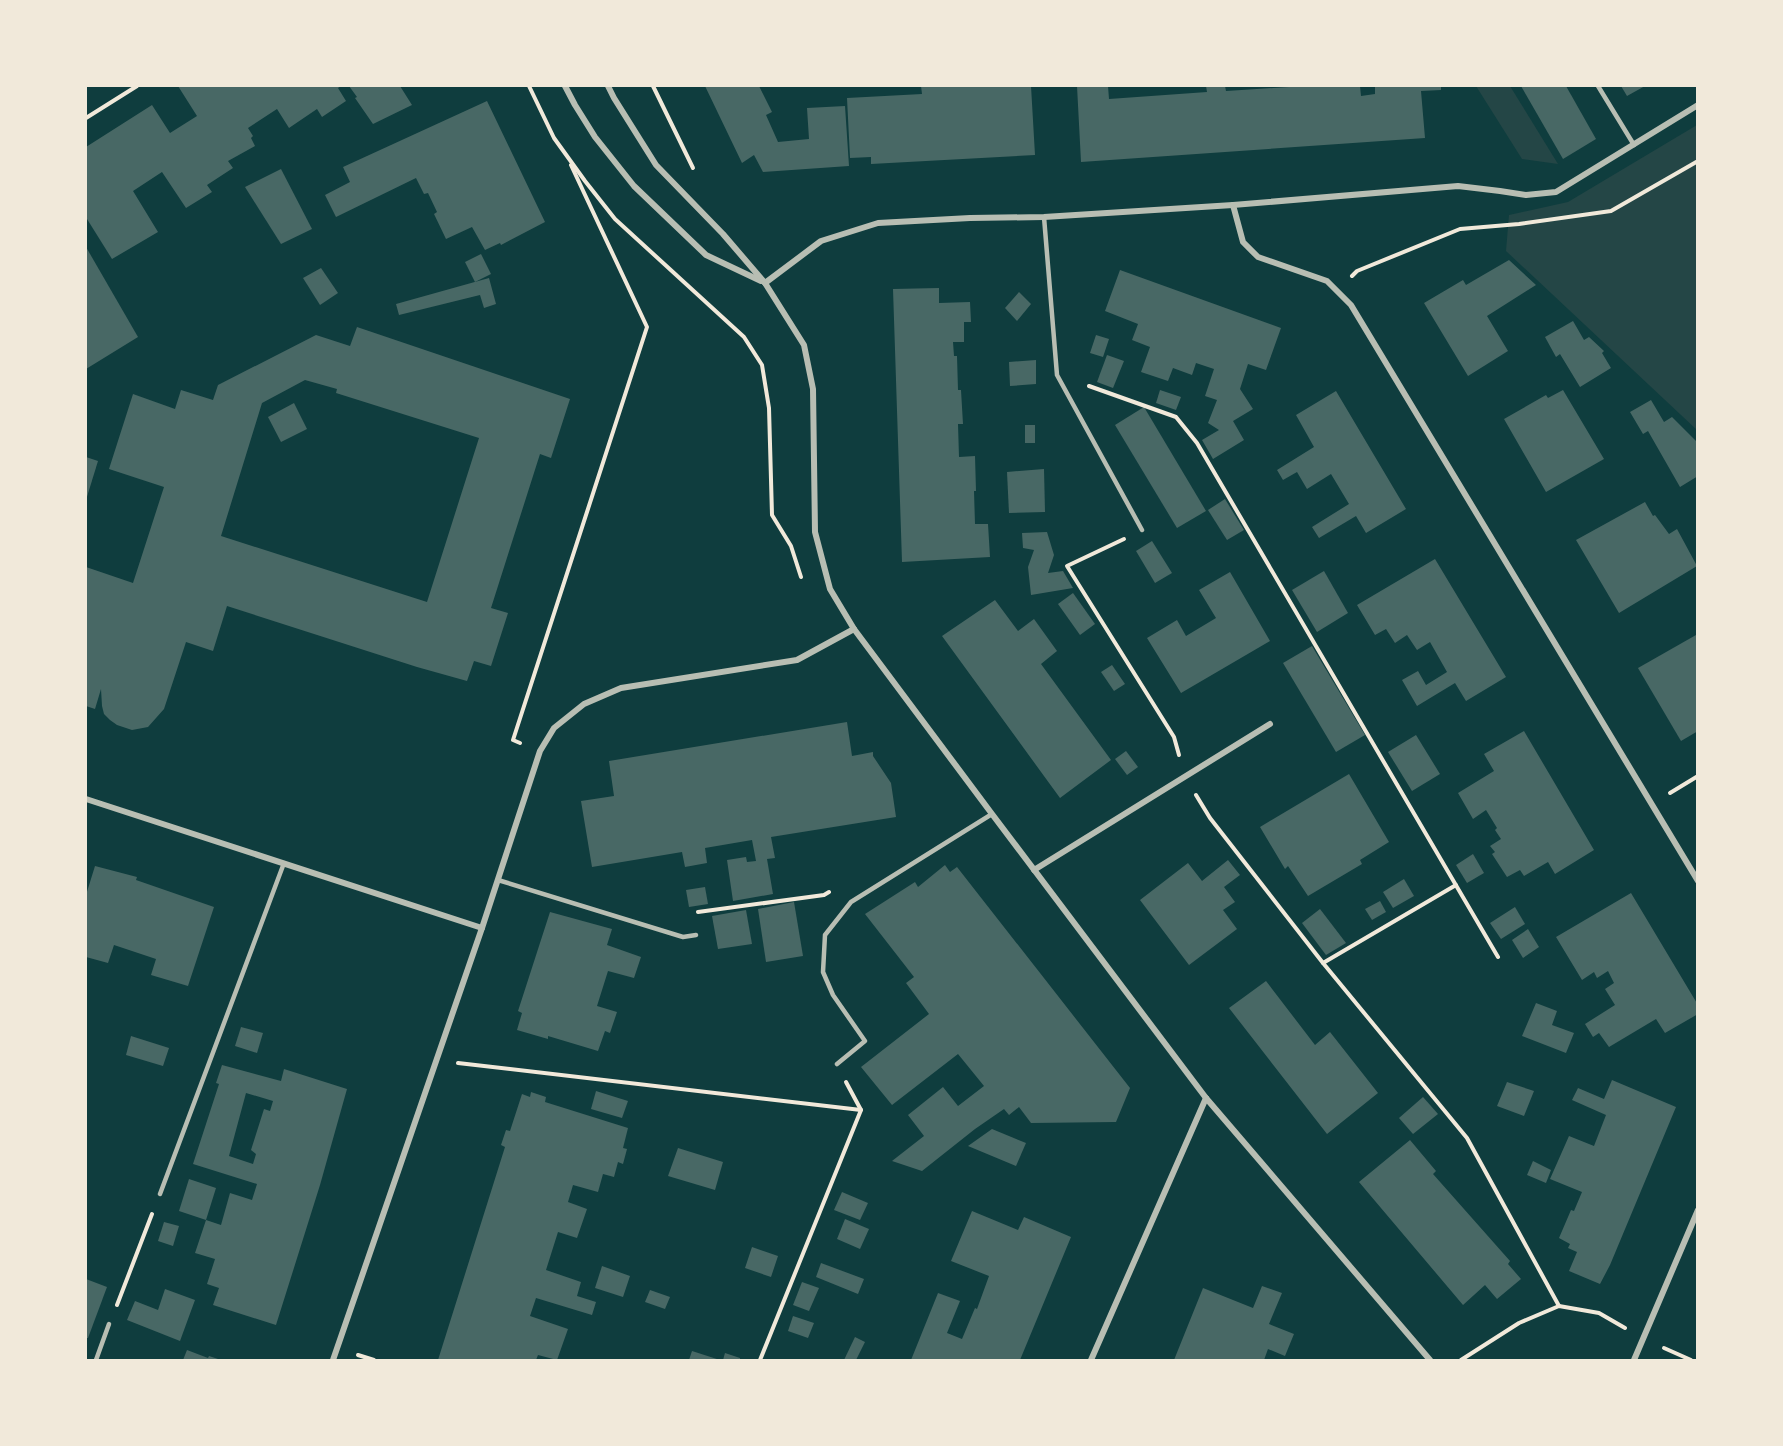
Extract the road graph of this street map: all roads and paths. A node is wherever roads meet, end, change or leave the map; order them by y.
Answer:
1 (137, 86) edge
2 (529, 86) edge
3 (565, 86) edge
4 (608, 86) edge
5 (654, 86) edge
6 (1598, 86) edge
7 (1698, 105) edge
8 (86, 118) edge
9 (1634, 145) junction
10 (567, 155) junction
11 (1698, 161) edge
12 (695, 172) dead end
13 (1233, 204) junction
14 (1044, 217) junction
15 (765, 283) junction
16 (1337, 291) junction
17 (1057, 375) junction
18 (1142, 530) joint
19 (801, 579) dead end
20 (854, 629) junction
21 (1270, 724) dead end
22 (540, 751) junction
23 (1698, 776) edge
24 (1185, 777) junction
25 (86, 799) edge
26 (1652, 805) junction
27 (992, 814) junction
28 (284, 863) junction
29 (1034, 870) junction
30 (498, 880) junction
31 (1698, 881) edge
32 (1456, 885) junction
33 (833, 889) dead end
34 (691, 913) dead end
35 (482, 928) junction
36 (696, 935) dead end
37 (1498, 957) dead end
38 (1323, 963) junction
39 (436, 1061) junction
40 (837, 1064) joint
41 (1206, 1098) junction
42 (861, 1110) junction
43 (160, 1194) joint
44 (1698, 1210) edge
45 (1559, 1306) junction
46 (109, 1324) joint
47 (1643, 1339) junction
48 (96, 1360) edge
49 (333, 1360) edge
50 (760, 1360) edge
51 (1090, 1360) edge
52 (1430, 1360) edge
53 (1461, 1360) edge
54 (1634, 1360) edge
55 (1690, 1360) edge

1 - 8 path
2 - 10 path
3 - 15 street
4 - 15 street
5 - 12 path
6 - 9 lane
7 - 9 street
9 - 13 street
10 - 19 path
10 - 22 path
11 - 16 path
13 - 14 street
13 - 16 street
14 - 15 street
14 - 17 lane
15 - 20 street
16 - 26 street
17 - 18 lane
17 - 32 path
18 - 24 path
20 - 22 street
20 - 27 street
21 - 24 street
22 - 30 street
23 - 26 path
24 - 29 street
24 - 38 path
25 - 28 street
26 - 31 street
27 - 29 street
27 - 40 lane
28 - 35 street
28 - 43 lane
29 - 41 street
30 - 35 street
30 - 36 lane
32 - 37 path
32 - 38 path
33 - 34 path
35 - 39 street
38 - 45 path
39 - 42 path
39 - 49 street
40 - 42 path
41 - 51 street
41 - 52 street
42 - 50 path
43 - 46 path
44 - 47 street
45 - 47 path
45 - 53 path
46 - 48 lane
47 - 54 street
47 - 55 path

